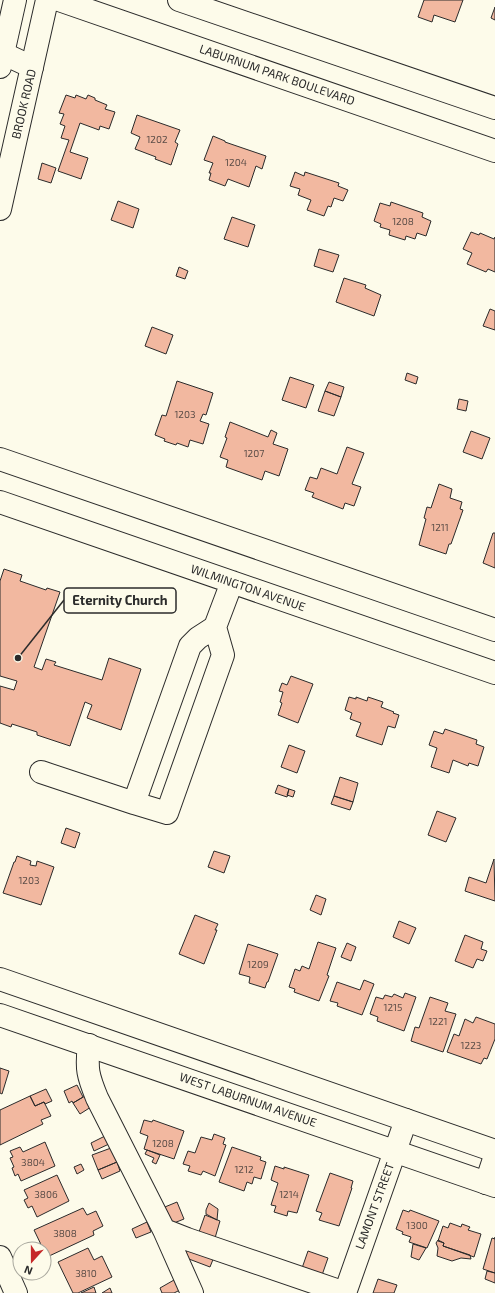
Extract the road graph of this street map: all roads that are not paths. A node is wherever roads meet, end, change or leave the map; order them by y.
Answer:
1 (15, 0) edge
2 (47, 0) edge
3 (59, 0) edge
4 (179, 0) edge
5 (1, 57) edge
6 (32, 67) junction
7 (495, 108) edge
8 (495, 150) edge
9 (0, 209) edge
10 (0, 459) edge
11 (0, 502) edge
12 (232, 582) junction
13 (215, 627) junction
14 (495, 630) edge
15 (495, 673) edge
16 (41, 772) dead end
17 (134, 802) junction
18 (0, 979) edge
19 (0, 1015) edge
20 (89, 1045) junction
21 (406, 1120) junction
22 (395, 1151) junction
23 (495, 1151) edge
24 (495, 1156) edge
25 (490, 1184) edge
26 (164, 1230) junction
27 (0, 1257) edge
28 (16, 1293) edge
29 (192, 1293) edge
30 (345, 1293) edge

1 - 5 street
2 - 6 street, BROOK ROAD
3 - 8 street, LABURNUM PARK BOULEVARD
4 - 7 street
5 - 6 street
6 - 9 street, BROOK ROAD
10 - 14 street
11 - 12 street, WILMINGTON AVENUE
12 - 13 street
12 - 15 street, WILMINGTON AVENUE
13 - 17 street
13 - 17 street
16 - 17 street
18 - 21 street
19 - 20 street, WEST LABURNUM AVENUE
20 - 22 street, WEST LABURNUM AVENUE
20 - 26 street
21 - 22 street, LAMONT STREET
21 - 23 street
22 - 25 street, WEST LABURNUM AVENUE
22 - 30 street, LAMONT STREET
24 - 25 street
26 - 29 street
26 - 30 street
27 - 28 street

